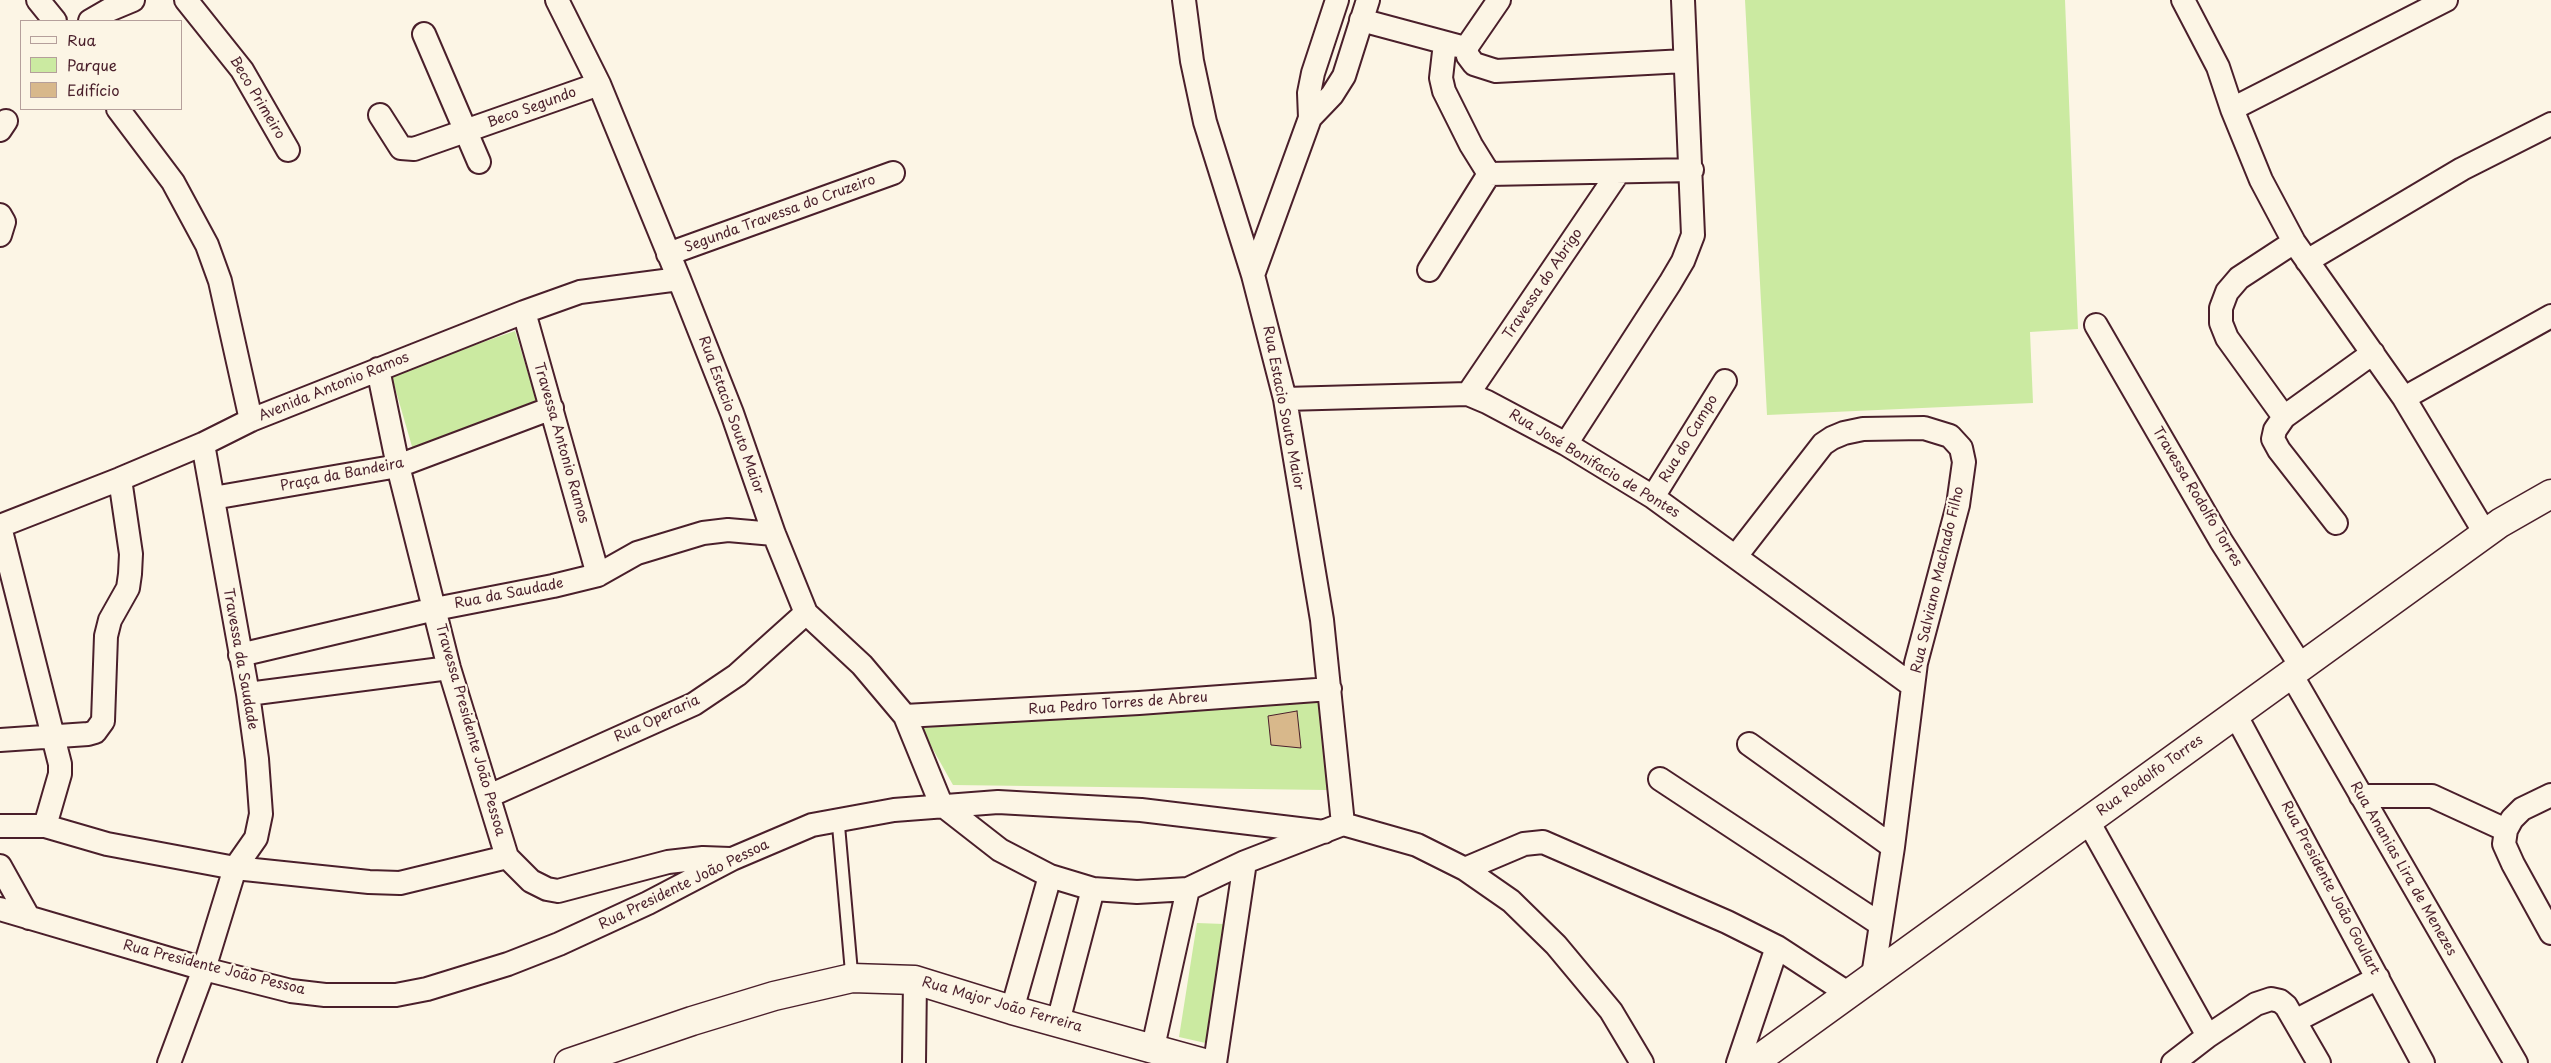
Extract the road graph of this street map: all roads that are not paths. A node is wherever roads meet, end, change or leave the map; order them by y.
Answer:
1 (38, 0) edge
2 (133, 0) edge
3 (186, 0) edge
4 (557, 0) edge
5 (1184, 0) edge
6 (1337, 0) edge
7 (1498, 0) edge
8 (1683, 0) edge
9 (2183, 0) edge
10 (2446, 0) edge
11 (1364, 10) edge
12 (53, 20) edge
13 (92, 20) edge
14 (424, 34) dead end
15 (1456, 45) junction
16 (1685, 61) junction
17 (599, 84) junction
18 (2232, 109) junction
19 (119, 110) edge
20 (380, 115) dead end
21 (1310, 118) junction
22 (2551, 124) edge
23 (466, 132) junction
24 (288, 150) dead end
25 (479, 162) dead end
26 (1692, 170) junction
27 (893, 173) dead end
28 (1618, 173) junction
29 (1489, 174) junction
30 (0, 215) edge
31 (0, 234) edge
32 (2294, 242) junction
33 (668, 254) junction
34 (2307, 261) junction
35 (1429, 270) dead end
36 (1253, 275) junction
37 (679, 279) junction
38 (524, 312) junction
39 (2551, 316) edge
40 (2096, 325) dead end
41 (2373, 353) junction
42 (378, 369) junction
43 (1725, 381) dead end
44 (1468, 394) junction
45 (2404, 398) junction
46 (1285, 399) junction
47 (552, 408) junction
48 (2284, 417) junction
49 (251, 420) junction
50 (203, 444) junction
51 (1566, 444) junction
52 (398, 466) junction
53 (120, 479) junction
54 (2551, 494) edge
55 (213, 498) junction
56 (1654, 498) junction
57 (2336, 523) dead end
58 (0, 527) edge
59 (2485, 533) junction
60 (774, 534) junction
61 (1736, 556) junction
62 (598, 575) junction
63 (435, 609) junction
64 (806, 613) junction
65 (240, 655) junction
66 (449, 668) junction
67 (2296, 670) junction
68 (1913, 686) junction
69 (1330, 689) junction
70 (248, 694) junction
71 (2235, 714) junction
72 (906, 716) junction
73 (53, 738) junction
74 (0, 740) edge
75 (1749, 744) dead end
76 (1660, 779) dead end
77 (2551, 795) edge
78 (489, 796) junction
79 (2361, 796) junction
80 (941, 804) junction
81 (838, 820) junction
82 (2088, 820) junction
83 (0, 826) edge
84 (45, 826) junction
85 (1334, 828) junction
86 (2506, 830) junction
87 (1893, 847) junction
88 (507, 857) junction
89 (732, 859) junction
90 (1246, 862) junction
91 (0, 866) edge
92 (235, 868) junction
93 (1465, 869) junction
94 (1050, 876) junction
95 (1093, 888) junction
96 (1188, 889) junction
97 (0, 909) edge
98 (29, 918) junction
99 (1880, 924) junction
100 (2551, 933) edge
101 (1777, 947) junction
102 (204, 969) junction
103 (1873, 976) junction
104 (852, 978) junction
105 (2378, 978) junction
106 (915, 980) junction
107 (1849, 994) junction
108 (1012, 1010) junction
109 (2295, 1021) junction
110 (1058, 1022) junction
111 (1153, 1047) junction
112 (2200, 1049) edge
113 (169, 1063) edge
114 (569, 1063) edge
115 (914, 1063) edge
116 (1204, 1063) edge
117 (1215, 1063) edge
118 (1642, 1063) edge
119 (1738, 1063) edge
120 (1753, 1063) edge
121 (2173, 1063) edge
122 (2318, 1063) edge
123 (2423, 1063) edge
124 (2516, 1063) edge

1 - 12 street
2 - 13 street
3 - 24 street, Beco Primeiro
4 - 17 street, Rua Estacio Souto Maior
5 - 36 street, Rua Estacio Souto Maior
6 - 21 street
7 - 15 street
8 - 16 street
9 - 18 street
10 - 18 street
11 - 15 street
11 - 21 street
14 - 23 street
15 - 16 street
15 - 29 street
16 - 26 street
17 - 23 street, Beco Segundo
17 - 33 street, Rua Estacio Souto Maior
18 - 32 street
19 - 49 street
20 - 23 street, Beco Segundo
21 - 36 street
22 - 34 street
23 - 25 street
26 - 28 street
26 - 51 street
27 - 33 street, Segunda Travessa do Cruzeiro
28 - 29 street
28 - 44 street, Travessa do Abrigo
29 - 35 street
30 - 31 street
32 - 34 street
32 - 48 street
33 - 37 street, Rua Estacio Souto Maior
34 - 41 street
36 - 46 street, Rua Estacio Souto Maior
37 - 38 street, Avenida Antonio Ramos
37 - 60 street, Rua Estacio Souto Maior
38 - 42 street, Avenida Antonio Ramos
38 - 47 street, Travessa Antonio Ramos
39 - 45 street
40 - 67 street, Travessa Rodolfo Torres
41 - 45 street
41 - 48 street
42 - 49 street, Avenida Antonio Ramos
42 - 52 street, Travessa Presidente João Pessoa
43 - 56 street, Rua do Campo
44 - 46 street, Rua José Bonifacio de Pontes
44 - 51 street, Rua José Bonifacio de Pontes
45 - 59 street
46 - 69 street, Rua Estacio Souto Maior
47 - 52 street, Praça da Bandeira
47 - 62 street, Travessa Antonio Ramos
48 - 57 street
49 - 50 street, Avenida Antonio Ramos
50 - 53 street, Avenida Antonio Ramos
50 - 55 street, Travessa da Saudade
51 - 56 street, Rua José Bonifacio de Pontes
52 - 55 street, Praça da Bandeira
52 - 63 street, Travessa Presidente João Pessoa
53 - 58 street, Avenida Antonio Ramos
53 - 73 street
54 - 59 main road, Rua Rodolfo Torres
55 - 65 street, Travessa da Saudade
56 - 61 street, Rua José Bonifacio de Pontes
58 - 73 street
59 - 67 main road, Rua Rodolfo Torres
60 - 62 street, Rua da Saudade
60 - 64 street, Rua Estacio Souto Maior
61 - 68 street, Rua José Bonifacio de Pontes
61 - 68 street, Rua Salviano Machado Filho
62 - 63 street, Rua da Saudade
63 - 65 street, Rua da Saudade
63 - 66 street, Travessa Presidente João Pessoa
64 - 72 street, Rua Estacio Souto Maior
64 - 78 street, Rua Operaria
65 - 70 street, Travessa da Saudade
66 - 70 street
66 - 78 street, Travessa Presidente João Pessoa
67 - 71 main road, Rua Rodolfo Torres
67 - 79 street, Rua Ananias Lira de Menezes
68 - 87 street, Rua Salviano Machado Filho
69 - 72 street, Rua Pedro Torres de Abreu
69 - 85 street, Rua Estacio Souto Maior
70 - 92 street, Travessa da Saudade
71 - 82 main road, Rua Rodolfo Torres
71 - 105 street, Rua Presidente João Goulart
72 - 80 street, Rua Estacio Souto Maior
73 - 74 street
73 - 84 street
75 - 87 street
76 - 99 street
77 - 86 street
78 - 88 street, Travessa Presidente João Pessoa
79 - 86 street
79 - 124 street, Rua Ananias Lira de Menezes
80 - 81 street, Rua Presidente João Pessoa
80 - 85 street, Rua Presidente João Pessoa
80 - 94 street
81 - 89 street, Rua Presidente João Pessoa
81 - 104 lane
82 - 103 main road, Rua Rodolfo Torres
82 - 112 street
83 - 84 street
84 - 92 street
85 - 90 street
85 - 93 street
86 - 100 street
87 - 99 street, Rua Salviano Machado Filho
88 - 89 street, Travessa Presidente João Pessoa
88 - 92 street
89 - 102 street, Rua Presidente João Pessoa
90 - 96 street
90 - 117 street
91 - 98 street
92 - 102 street, Travessa da Saudade
93 - 101 street
93 - 118 street
94 - 95 street
94 - 108 street
95 - 96 street
95 - 110 street
96 - 111 street
97 - 98 street, Rua Presidente João Pessoa
98 - 102 street, Rua Presidente João Pessoa
99 - 103 street, Rua Salviano Machado Filho
101 - 107 street
101 - 119 street
102 - 113 street, Travessa da Saudade
103 - 107 main road, Rua Rodolfo Torres
104 - 106 main road, Rua Major João Ferreira
104 - 114 main road, Rua Major João Ferreira
105 - 109 street
105 - 123 street, Rua Presidente João Goulart
106 - 108 main road, Rua Major João Ferreira
106 - 115 street
107 - 120 main road, Rua Rodolfo Torres
108 - 110 main road, Rua Major João Ferreira
109 - 112 street
109 - 122 street
110 - 111 main road, Rua Major João Ferreira
111 - 116 main road, Rua Major João Ferreira
112 - 121 street

